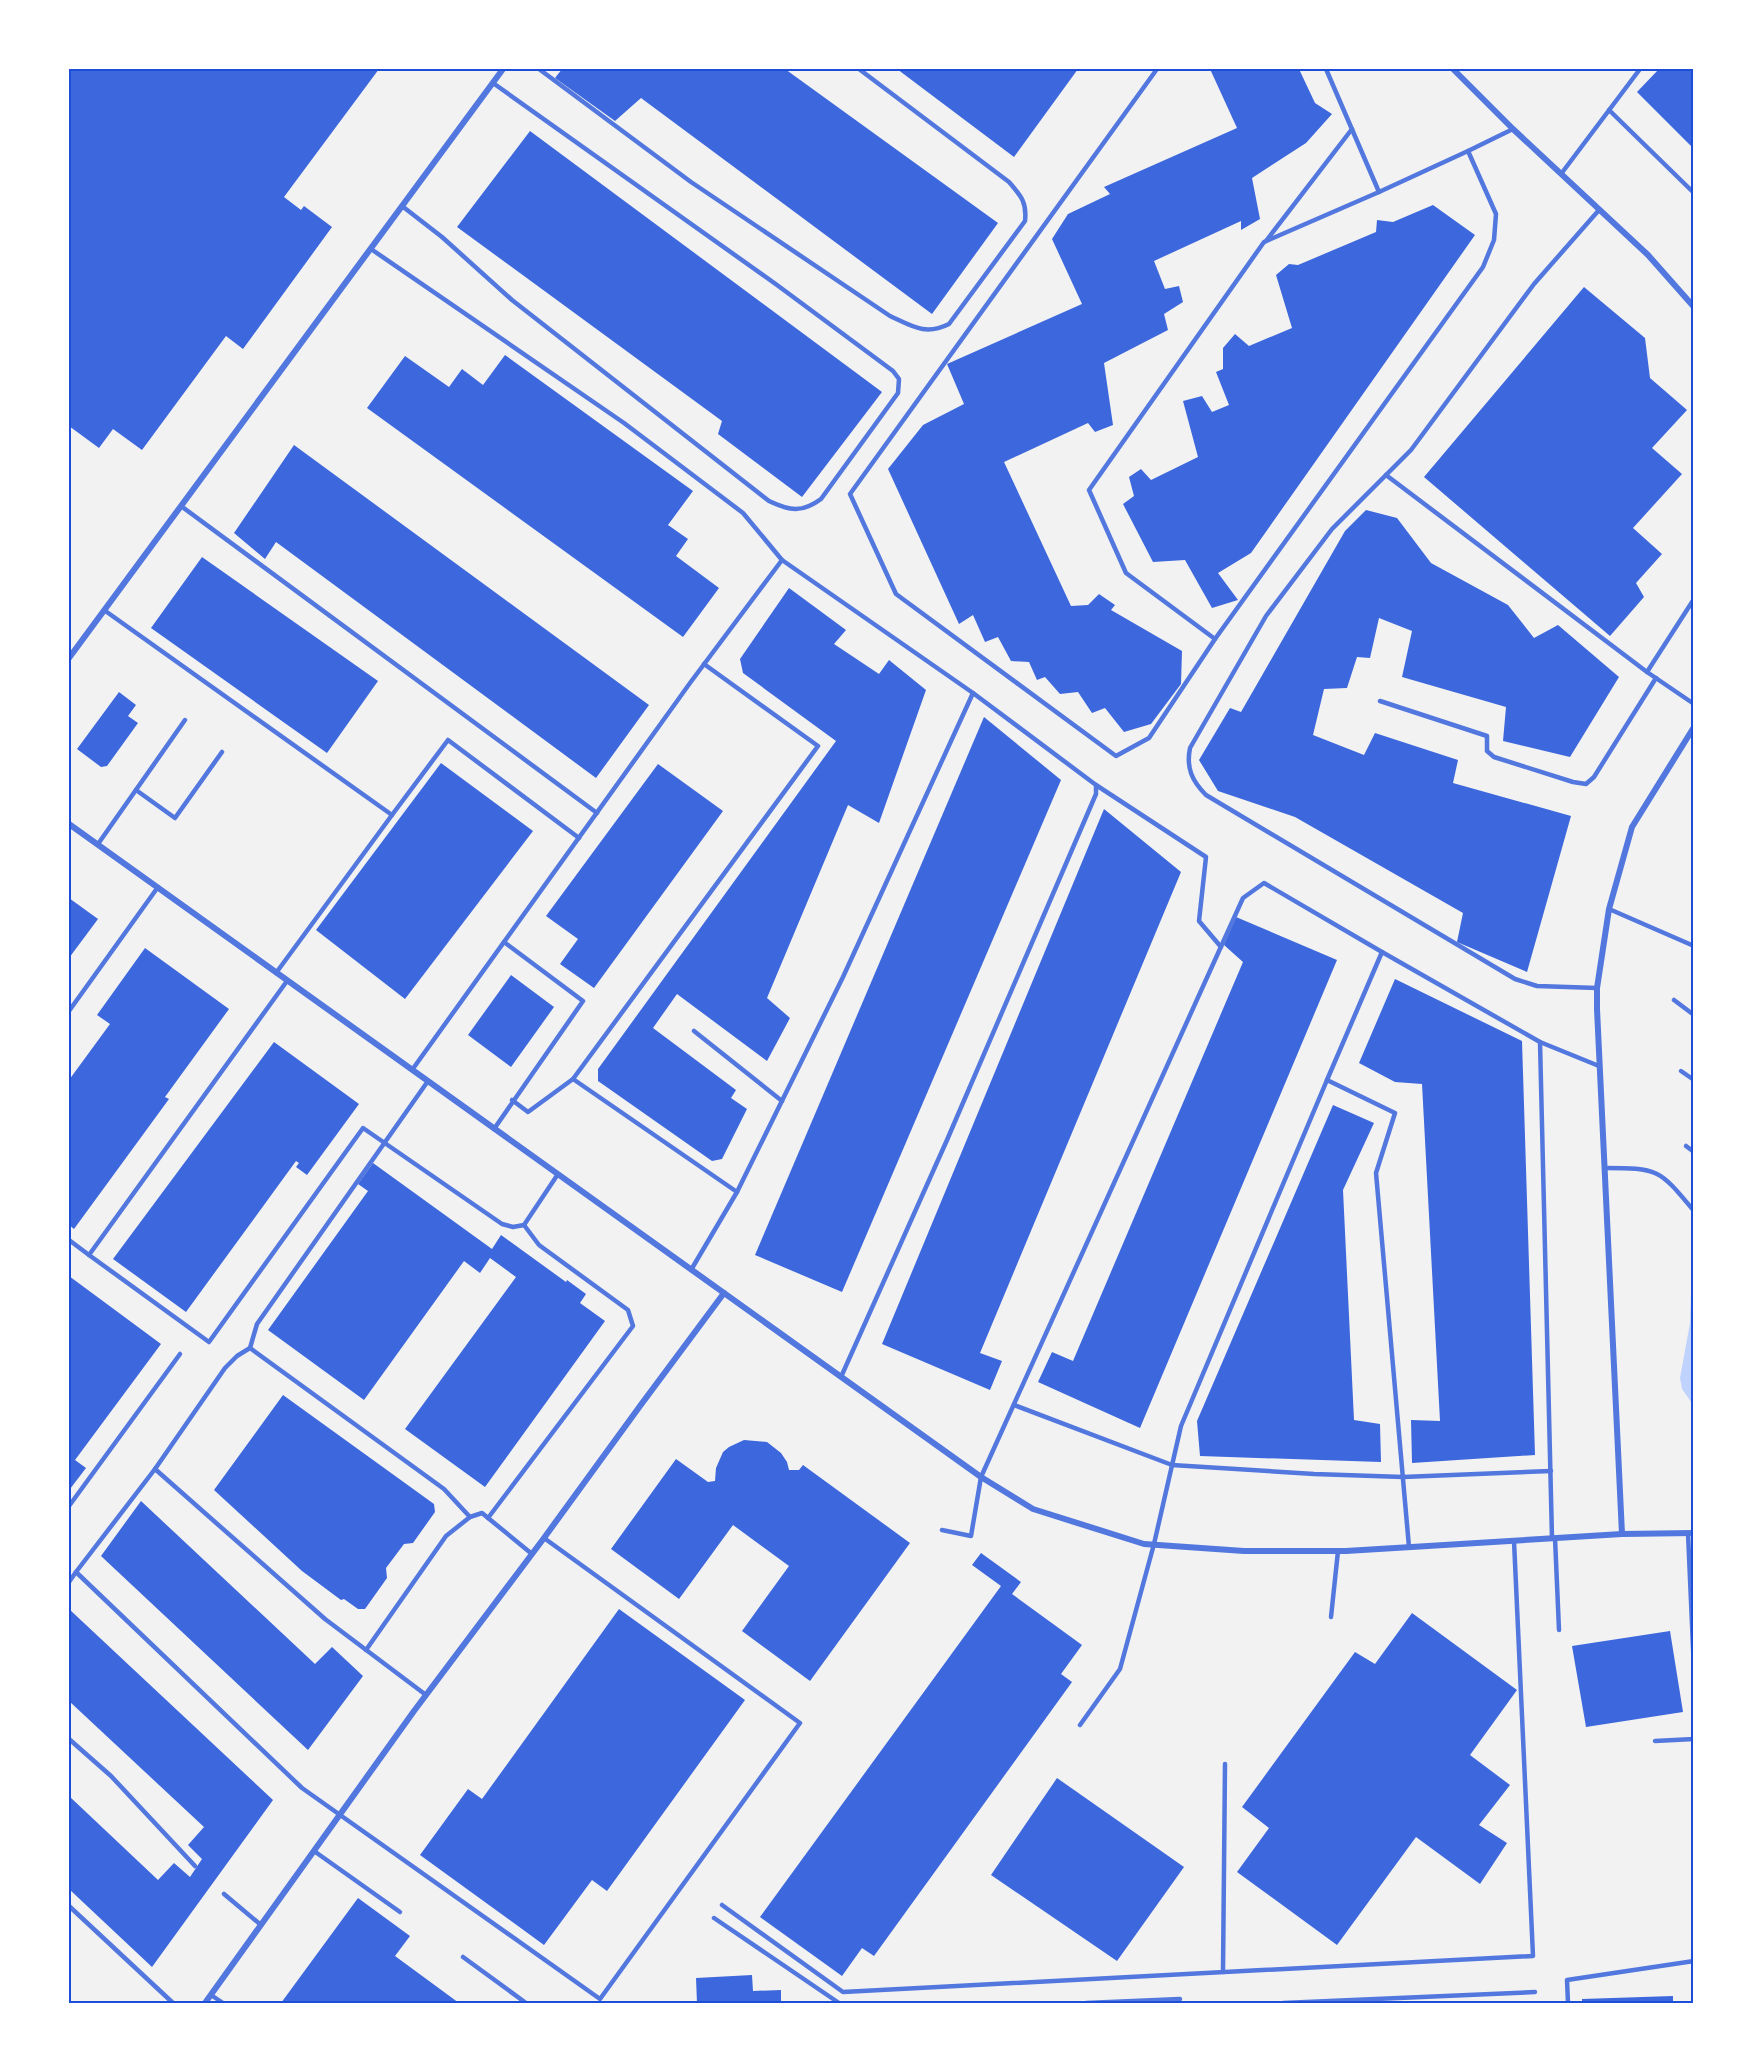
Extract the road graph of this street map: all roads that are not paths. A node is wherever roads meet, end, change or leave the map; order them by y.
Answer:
1 (503, 69) edge
2 (539, 69) edge
3 (858, 69) edge
4 (1157, 69) edge
5 (1326, 69) edge
6 (1453, 69) edge
7 (1640, 69) edge
8 (493, 83) junction
9 (1609, 110) junction
10 (1352, 129) junction
11 (1513, 129) junction
12 (1468, 151) junction
13 (1561, 174) junction
14 (1379, 192) junction
15 (1694, 193) edge
16 (402, 206) junction
17 (1599, 210) junction
18 (1264, 242) junction
19 (371, 249) junction
20 (1694, 307) edge
21 (1386, 475) junction
22 (181, 506) junction
23 (782, 560) junction
24 (1694, 599) edge
25 (104, 610) junction
26 (1215, 639) junction
27 (69, 658) edge
28 (704, 664) junction
29 (1647, 672) junction
30 (1656, 678) junction
31 (973, 693) junction
32 (1380, 701) dead end
33 (1694, 704) edge
34 (184, 720) dead end
35 (1694, 727) edge
36 (222, 752) dead end
37 (1096, 785) junction
38 (136, 790) junction
39 (597, 813) junction
40 (392, 815) junction
41 (69, 824) edge
42 (579, 838) junction
43 (98, 844) junction
44 (158, 886) junction
45 (1609, 909) junction
46 (504, 942) junction
47 (1694, 946) edge
48 (1221, 947) junction
49 (1382, 952) junction
50 (276, 973) junction
51 (287, 981) junction
52 (1598, 988) junction
53 (1674, 1000) dead end
54 (69, 1011) edge
55 (1694, 1015) edge
56 (694, 1031) dead end
57 (1540, 1042) junction
58 (1599, 1066) junction
59 (412, 1070) junction
60 (1682, 1071) dead end
61 (573, 1079) junction
62 (1327, 1080) junction
63 (1694, 1080) edge
64 (428, 1081) junction
65 (512, 1100) junction
66 (782, 1101) junction
67 (494, 1129) junction
68 (384, 1143) junction
69 (1686, 1146) dead end
70 (1694, 1152) edge
71 (1604, 1168) junction
72 (558, 1174) junction
73 (738, 1192) junction
74 (1694, 1211) edge
75 (524, 1225) junction
76 (69, 1239) edge
77 (89, 1255) junction
78 (691, 1270) junction
79 (724, 1293) junction
80 (250, 1348) junction
81 (180, 1354) dead end
82 (841, 1377) junction
83 (1014, 1405) junction
84 (1173, 1464) junction
85 (155, 1469) junction
86 (1551, 1471) junction
87 (981, 1477) junction
88 (1403, 1477) junction
89 (69, 1506) edge
90 (470, 1517) junction
91 (488, 1518) junction
92 (942, 1530) dead end
93 (1691, 1533) edge
94 (1622, 1534) junction
95 (544, 1538) junction
96 (1554, 1538) junction
97 (1514, 1541) junction
98 (1154, 1544) junction
99 (1408, 1547) junction
100 (1338, 1551) junction
101 (532, 1554) junction
102 (76, 1572) junction
103 (69, 1582) edge
104 (1331, 1617) dead end
105 (1559, 1630) dead end
106 (366, 1650) junction
107 (1694, 1670) edge
108 (426, 1695) junction
109 (1080, 1725) dead end
110 (69, 1738) edge
111 (1694, 1739) edge
112 (1655, 1741) dead end
113 (1225, 1764) dead end
114 (341, 1815) junction
115 (314, 1851) junction
116 (195, 1866) dead end
117 (224, 1894) dead end
118 (722, 1905) dead end
119 (69, 1906) edge
120 (400, 1911) dead end
121 (714, 1918) dead end
122 (261, 1925) junction
123 (464, 1958) dead end
124 (1694, 1961) edge
125 (1223, 1972) junction
126 (1535, 1992) dead end
127 (211, 1995) junction
128 (1180, 1999) dead end
129 (1370, 2001) edge
130 (173, 2003) edge
131 (205, 2003) edge
132 (223, 2003) edge
133 (526, 2003) edge
134 (839, 2003) edge
135 (1086, 2003) edge
136 (1283, 2003) edge
137 (1568, 2003) edge

1 - 8 street
2 - 3 lane
4 - 26 lane
5 - 10 lane
6 - 11 street
7 - 9 lane
8 - 16 street
8 - 16 lane
9 - 13 lane
9 - 15 lane
10 - 14 lane
10 - 18 lane
11 - 12 lane
11 - 13 street
12 - 14 lane
12 - 26 lane
13 - 17 street
14 - 18 lane
16 - 19 street
17 - 20 street
17 - 21 lane
18 - 26 lane
19 - 22 street
19 - 23 lane
21 - 29 lane
21 - 52 lane
22 - 25 street
22 - 39 lane
23 - 28 lane
23 - 31 lane
24 - 29 lane
25 - 27 street
25 - 40 lane
28 - 39 lane
28 - 61 lane
29 - 30 lane
30 - 32 lane
30 - 33 lane
31 - 37 lane
31 - 66 lane
34 - 38 lane
35 - 45 street
36 - 38 lane
37 - 48 lane
37 - 82 lane
38 - 43 lane
39 - 42 lane
40 - 42 lane
40 - 50 lane
41 - 43 street
42 - 46 lane
43 - 44 street
44 - 50 street
44 - 54 lane
45 - 47 lane
45 - 52 street
46 - 59 lane
46 - 65 lane
48 - 49 lane
48 - 83 lane
49 - 57 lane
49 - 62 lane
50 - 51 street
51 - 59 street
51 - 77 lane
52 - 58 street
53 - 55 lane
56 - 66 lane
57 - 58 lane
57 - 86 lane
58 - 71 street
59 - 64 street
60 - 63 lane
61 - 65 lane
61 - 73 lane
62 - 84 lane
62 - 88 lane
64 - 67 street
64 - 68 lane
65 - 67 lane
66 - 73 lane
67 - 72 street
68 - 75 lane
68 - 77 lane
68 - 80 lane
69 - 70 lane
71 - 74 lane
71 - 94 street
72 - 75 lane
72 - 78 street
73 - 78 lane
75 - 91 lane
76 - 77 lane
78 - 79 street
79 - 82 street
79 - 95 street
80 - 85 lane
80 - 90 lane
81 - 89 lane
82 - 87 street
83 - 84 lane
83 - 87 lane
84 - 88 lane
84 - 98 lane
85 - 102 lane
85 - 106 lane
86 - 88 lane
86 - 96 lane
87 - 92 lane
87 - 98 street
88 - 99 lane
90 - 91 lane
90 - 106 lane
91 - 101 lane
93 - 94 street
93 - 107 lane
94 - 96 street
95 - 101 street
95 - 114 lane
96 - 97 street
96 - 105 lane
97 - 99 street
97 - 125 lane
98 - 100 street
98 - 109 lane
99 - 100 street
100 - 104 lane
101 - 108 street
102 - 103 lane
102 - 114 lane
106 - 108 lane
108 - 114 street
110 - 116 lane
111 - 112 lane
113 - 125 lane
114 - 115 street
115 - 120 lane
115 - 122 street
117 - 122 lane
118 - 125 lane
119 - 130 lane
121 - 134 lane
122 - 127 street
123 - 133 lane
124 - 137 lane
126 - 129 lane
127 - 131 street
127 - 132 lane
128 - 135 lane
129 - 136 lane

